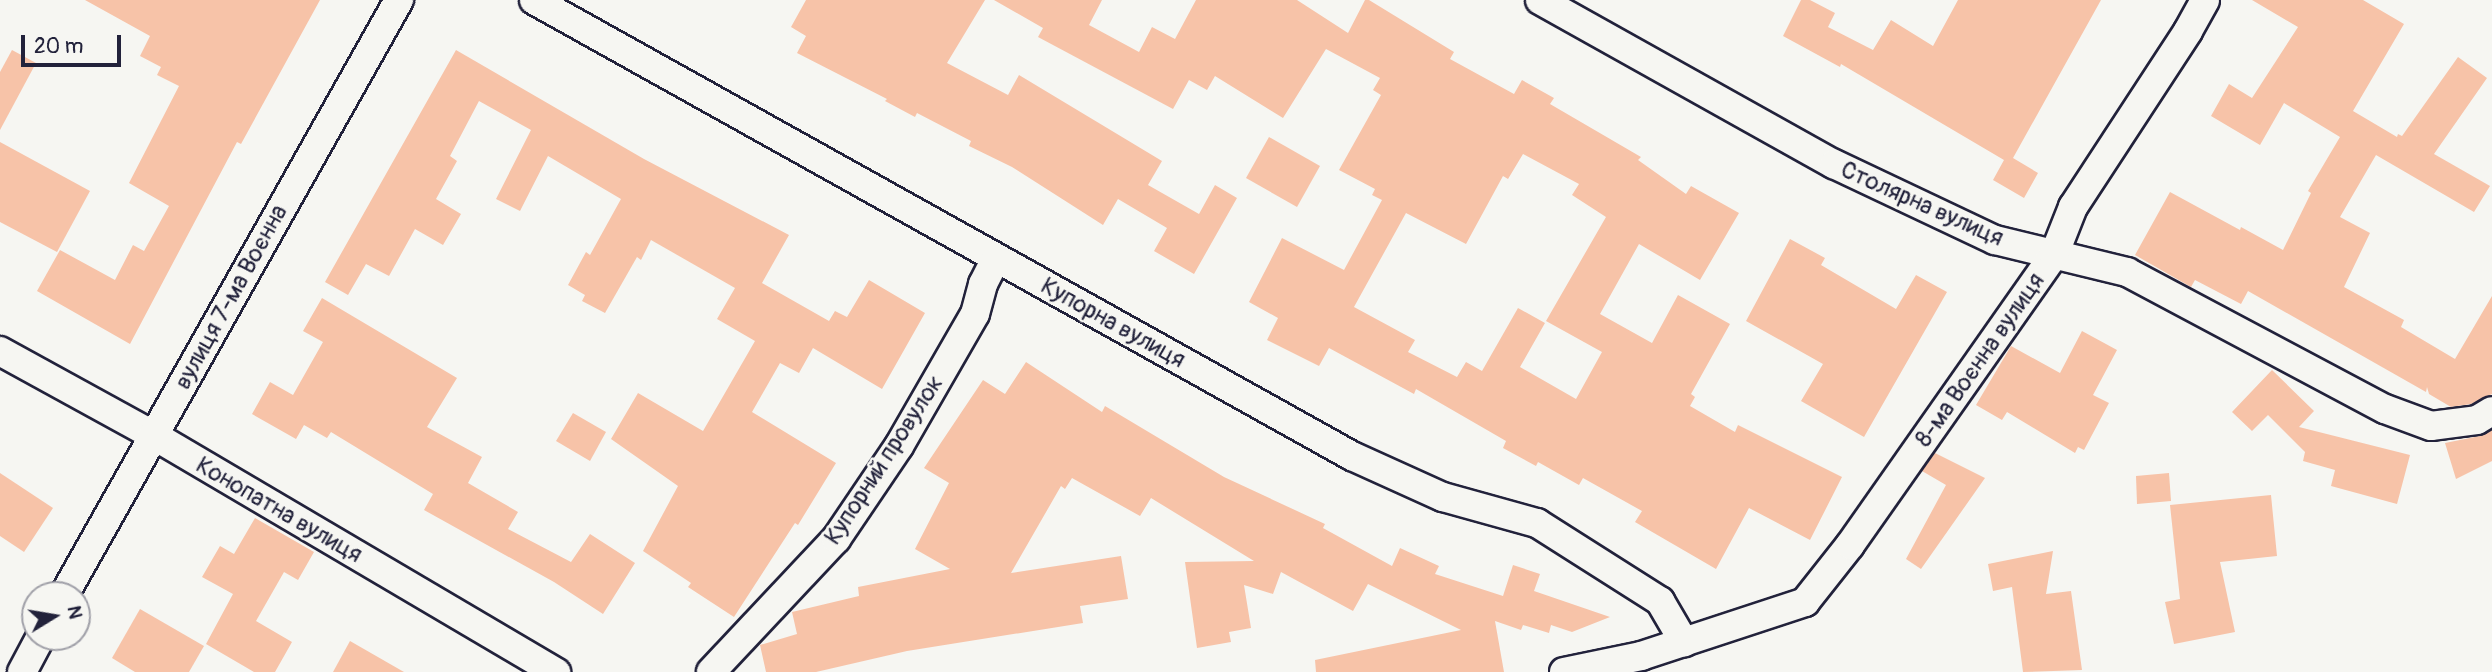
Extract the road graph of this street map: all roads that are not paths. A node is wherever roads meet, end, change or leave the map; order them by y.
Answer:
1 (399, 0) edge
2 (534, 0) edge
3 (1541, 0) edge
4 (2205, 0) edge
5 (2054, 255) junction
6 (996, 258) junction
7 (0, 351) edge
8 (2492, 411) edge
9 (153, 435) junction
10 (72, 581) edge
11 (1684, 642) junction
12 (33, 651) edge
13 (22, 672) edge
14 (556, 672) edge
15 (711, 672) edge
16 (1564, 672) edge

1 - 9 street, вулиця 7-ма Воєнна
2 - 6 street, Купорна вулиця
3 - 5 street, Столярна вулиця
4 - 5 street, 8-ма Воєнна вулиця
5 - 8 street, Столярна вулиця
5 - 11 street, 8-ма Воєнна вулиця
6 - 11 street, Купорна вулиця
6 - 15 street, Купорний провулок
7 - 9 street, Конопатна вулиця
9 - 10 street, вулиця 7-ма Воєнна
9 - 14 street, Конопатна вулиця
11 - 16 street, 8-ма Воєнна вулиця
12 - 13 street

